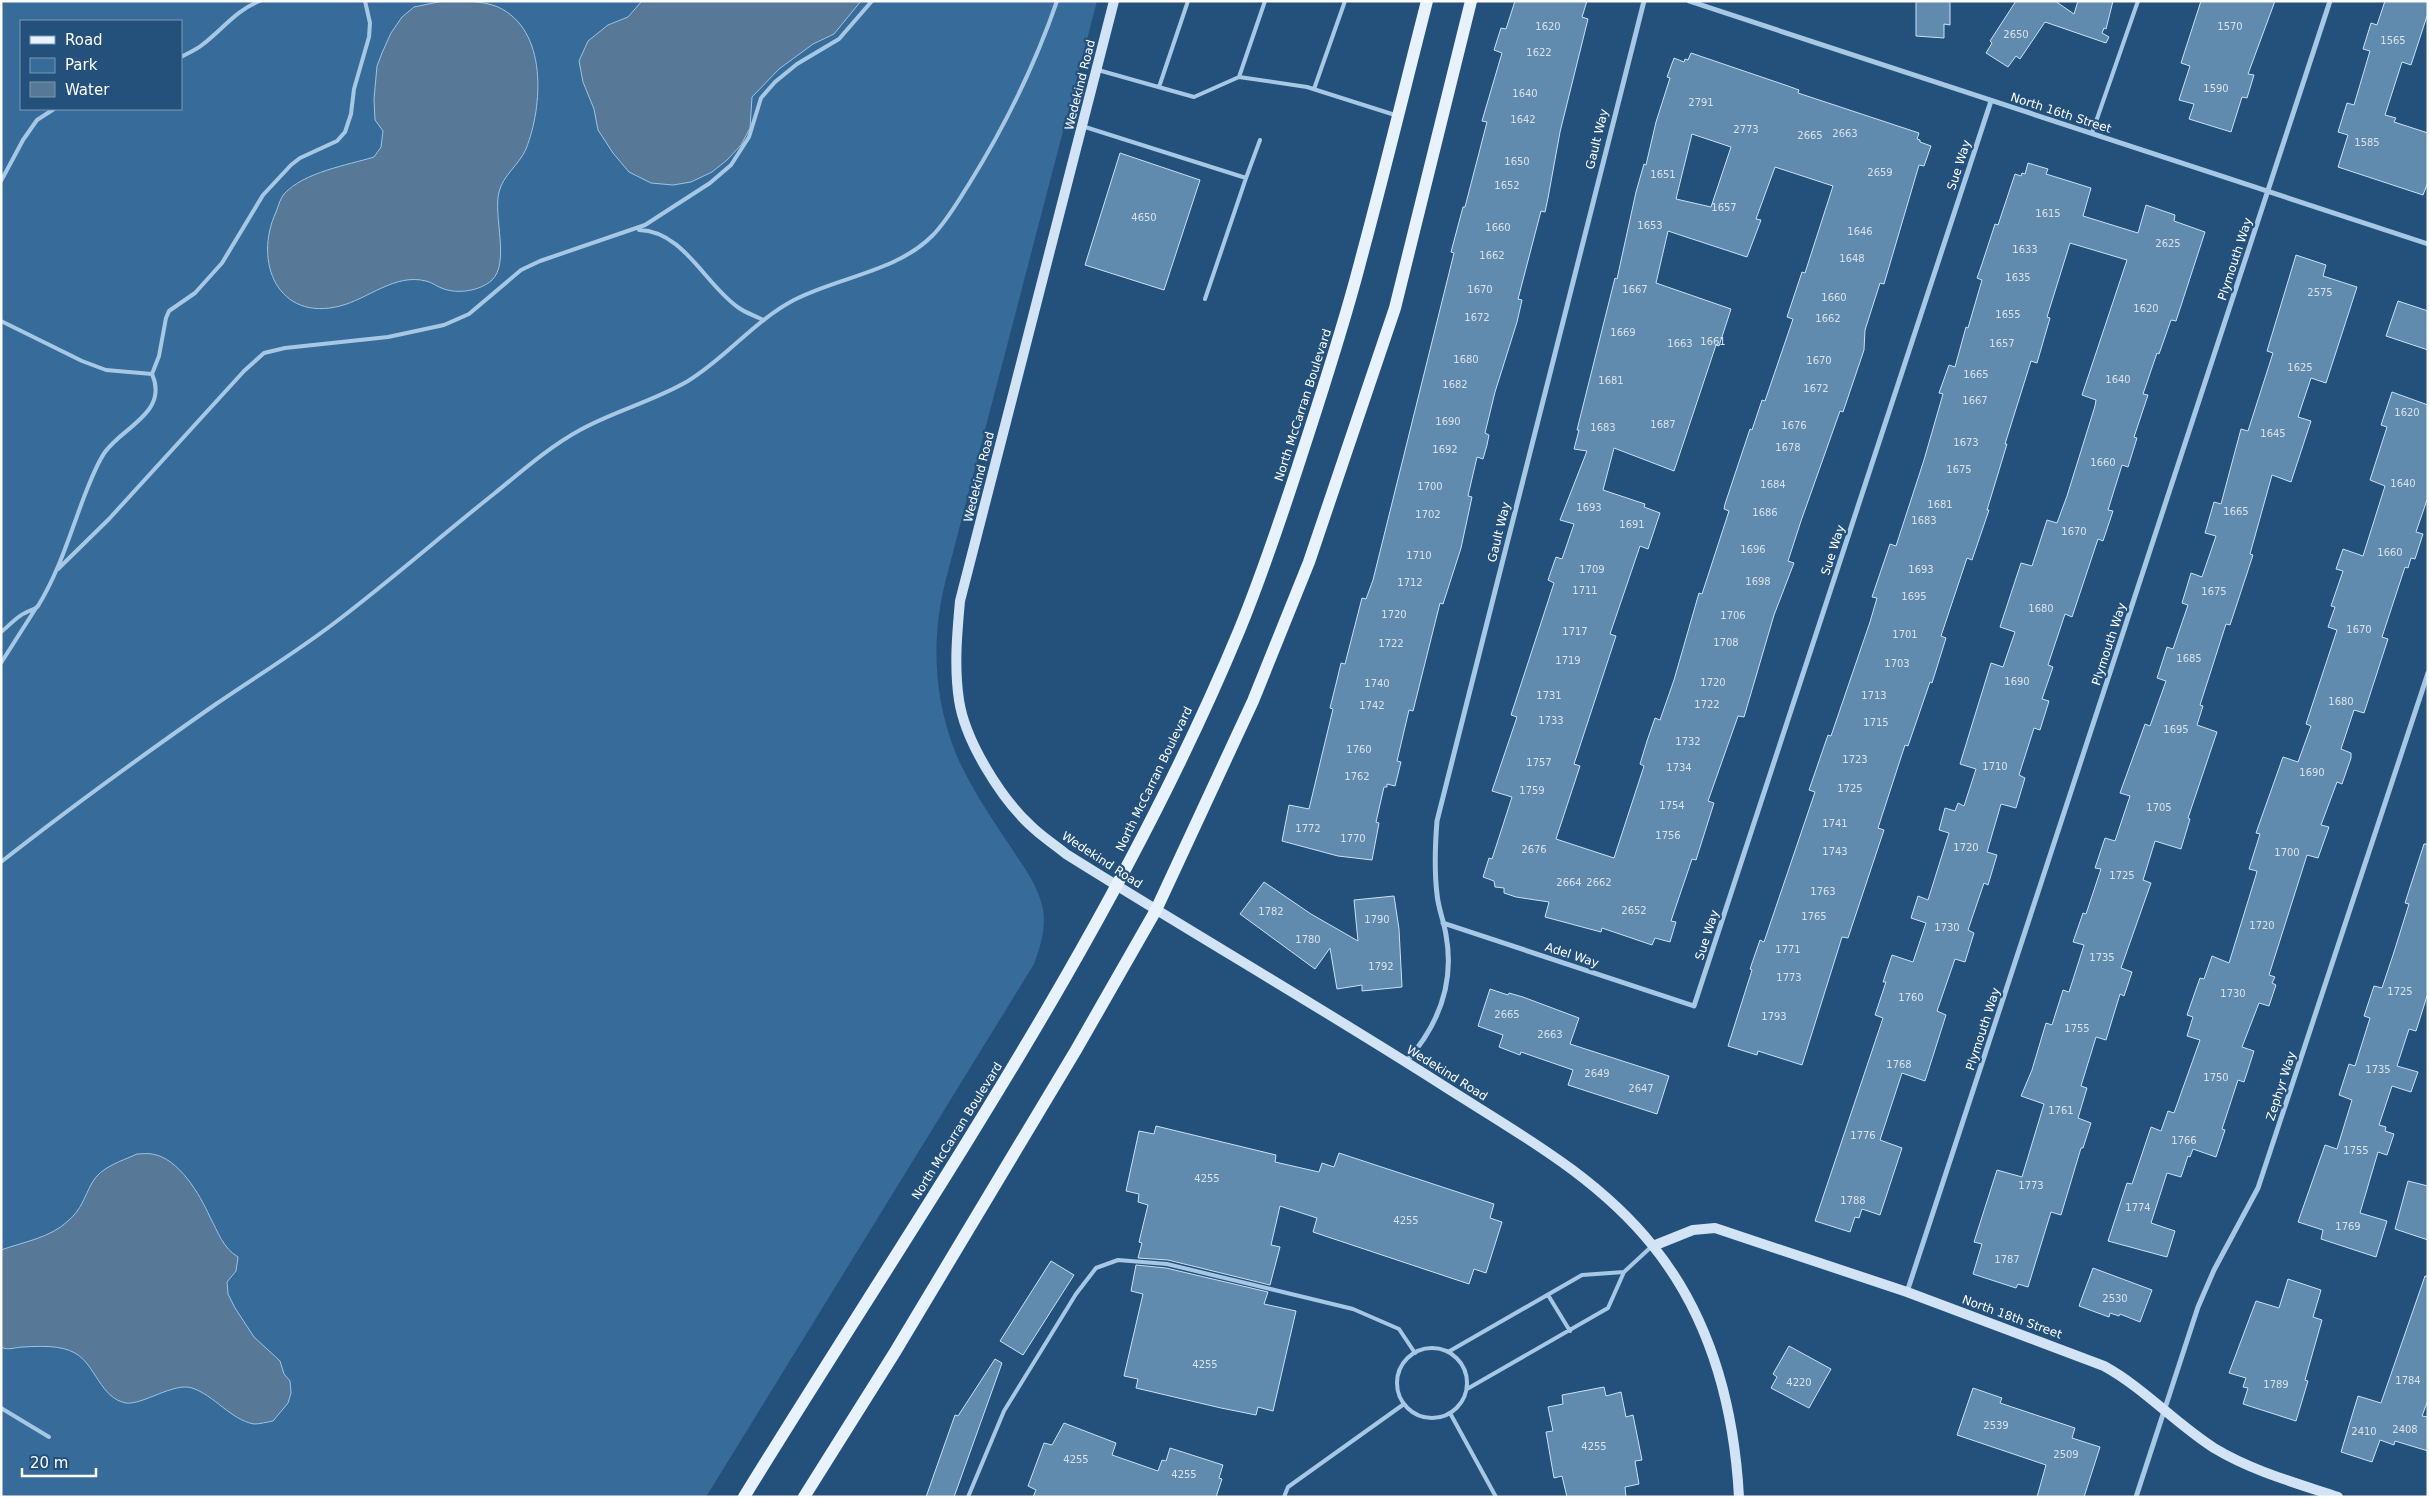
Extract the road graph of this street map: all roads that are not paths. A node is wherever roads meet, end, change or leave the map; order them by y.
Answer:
1 (260, 1) edge
2 (365, 1) edge
3 (872, 1) edge
4 (1057, 1) edge
5 (1114, 1) edge
6 (1188, 1) edge
7 (1266, 1) edge
8 (1344, 1) edge
9 (1427, 1) edge
10 (1471, 1) edge
11 (1644, 1) edge
12 (1689, 1) edge
13 (2138, 1) edge
14 (2330, 1) edge
15 (182, 56) edge
16 (1096, 70) junction
17 (1239, 77) junction
18 (1159, 87) junction
19 (1314, 89) junction
20 (1991, 100) junction
21 (52, 110) edge
22 (1398, 116) junction
23 (1082, 126) junction
24 (2092, 134) junction
25 (1260, 140) dead end
26 (1246, 178) junction
27 (1, 180) edge
28 (2268, 191) junction
29 (634, 229) junction
30 (2428, 244) edge
31 (1205, 299) dead end
32 (763, 320) junction
33 (1, 321) edge
34 (152, 374) junction
35 (58, 569) junction
36 (36, 608) junction
37 (1, 632) edge
38 (1, 662) edge
39 (2428, 673) edge
40 (1, 862) edge
41 (1117, 886) junction
42 (1156, 910) junction
43 (1444, 923) junction
44 (1694, 1006) joint
45 (1406, 1062) junction
46 (1653, 1246) junction
47 (1624, 1272) junction
48 (1907, 1292) junction
49 (1548, 1295) junction
50 (1570, 1331) junction
51 (1448, 1352) junction
52 (1415, 1353) junction
53 (1467, 1389) junction
54 (1404, 1404) junction
55 (1, 1408) edge
56 (2164, 1412) junction
57 (1450, 1413) junction
58 (49, 1437) dead end
59 (744, 1497) edge
60 (804, 1497) edge
61 (968, 1497) edge
62 (1284, 1497) edge
63 (1496, 1497) edge
64 (1739, 1497) edge
65 (2136, 1497) edge
66 (2338, 1497) edge

1 - 15 lane
2 - 34 lane
3 - 29 lane
4 - 32 lane
5 - 16 street, Wedekind Road
6 - 18 lane
7 - 17 lane
8 - 19 lane
9 - 22 main road, North McCarran Boulevard
10 - 42 main road
11 - 43 street, Gault Way
12 - 20 street, North 16th Street
13 - 24 lane
14 - 28 street, Plymouth Way
16 - 18 lane
16 - 23 street, Wedekind Road
17 - 18 lane
17 - 19 lane
19 - 22 lane
20 - 24 street, North 16th Street
20 - 44 street, Sue Way
21 - 27 lane
22 - 41 main road, North McCarran Boulevard
23 - 26 lane
23 - 41 street, Wedekind Road
24 - 28 street, North 16th Street
25 - 26 lane
26 - 31 lane
28 - 30 street, North 16th Street
28 - 48 street, Plymouth Way
29 - 32 lane
29 - 35 lane
32 - 40 lane
33 - 34 lane
34 - 35 lane
35 - 36 lane
36 - 37 lane
36 - 38 lane
39 - 56 street, Zephyr Way
41 - 42 street, Wedekind Road
41 - 59 main road, North McCarran Boulevard
42 - 45 street, Wedekind Road
42 - 60 main road
43 - 44 street, Adel Way
43 - 45 street, Gault Way
45 - 46 street, Wedekind Road
46 - 47 lane
46 - 48 street, North 18th Street
46 - 64 street, Wedekind Road
47 - 49 lane
47 - 50 lane
48 - 56 street, North 18th Street
49 - 50 lane
49 - 51 lane
50 - 53 lane
51 - 52 lane
51 - 53 lane
52 - 54 lane
52 - 61 lane
53 - 57 lane
54 - 57 lane
54 - 62 lane
55 - 58 lane
56 - 65 street, Zephyr Way
56 - 66 street, North 18th Street
57 - 63 lane

